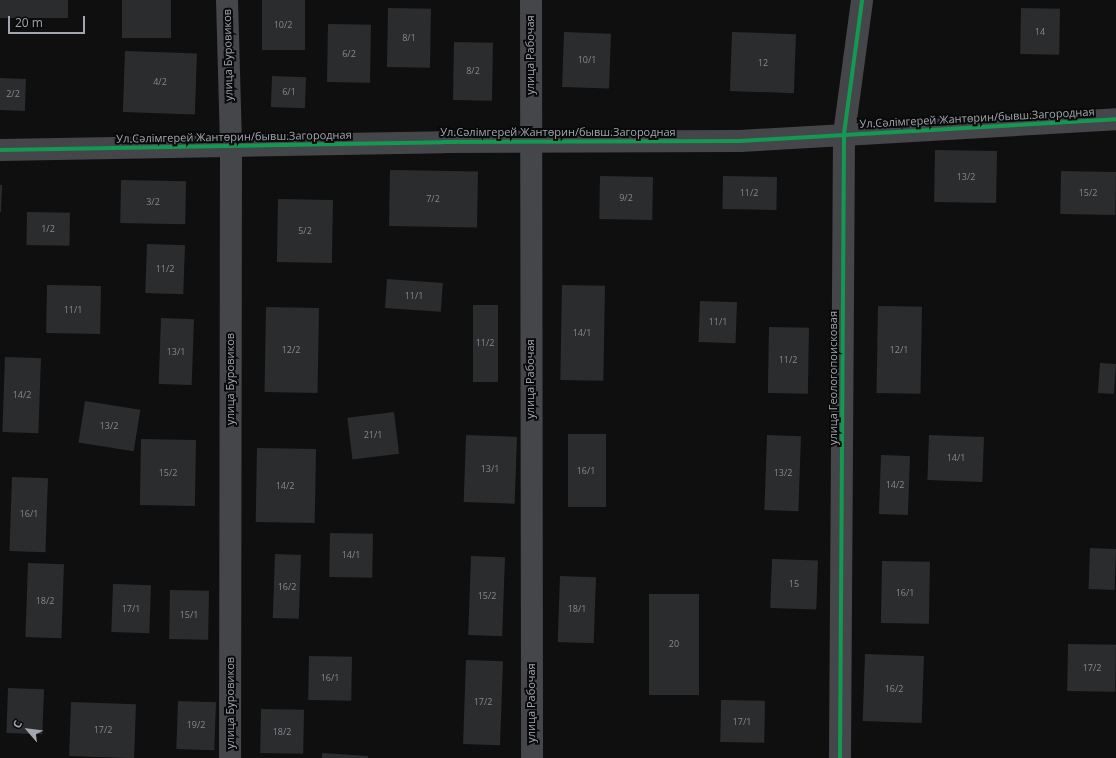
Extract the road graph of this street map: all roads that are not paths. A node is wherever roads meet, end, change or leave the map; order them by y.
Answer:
1 (227, 0) edge
2 (531, 0) edge
3 (862, 0) edge
4 (1116, 119) edge
5 (844, 134) junction
6 (530, 141) junction
7 (231, 146) junction
8 (0, 150) edge
9 (230, 758) edge
10 (532, 758) edge
11 (840, 758) edge

1 - 7 street, улица Буровиков
2 - 6 street, улица Рабочая
3 - 5 street, улица Геологопоисковая
4 - 5 street, Ул.Сәлімгерей Жантөрин/бывш.Загородная
5 - 6 street, Ул.Сәлімгерей Жантөрин/бывш.Загородная
5 - 11 street, улица Геологопоисковая
6 - 7 street, Ул.Сәлімгерей Жантөрин/бывш.Загородная
6 - 10 street, улица Рабочая
7 - 8 street, Ул.Сәлімгерей Жантөрин/бывш.Загородная
7 - 9 street, улица Буровиков

